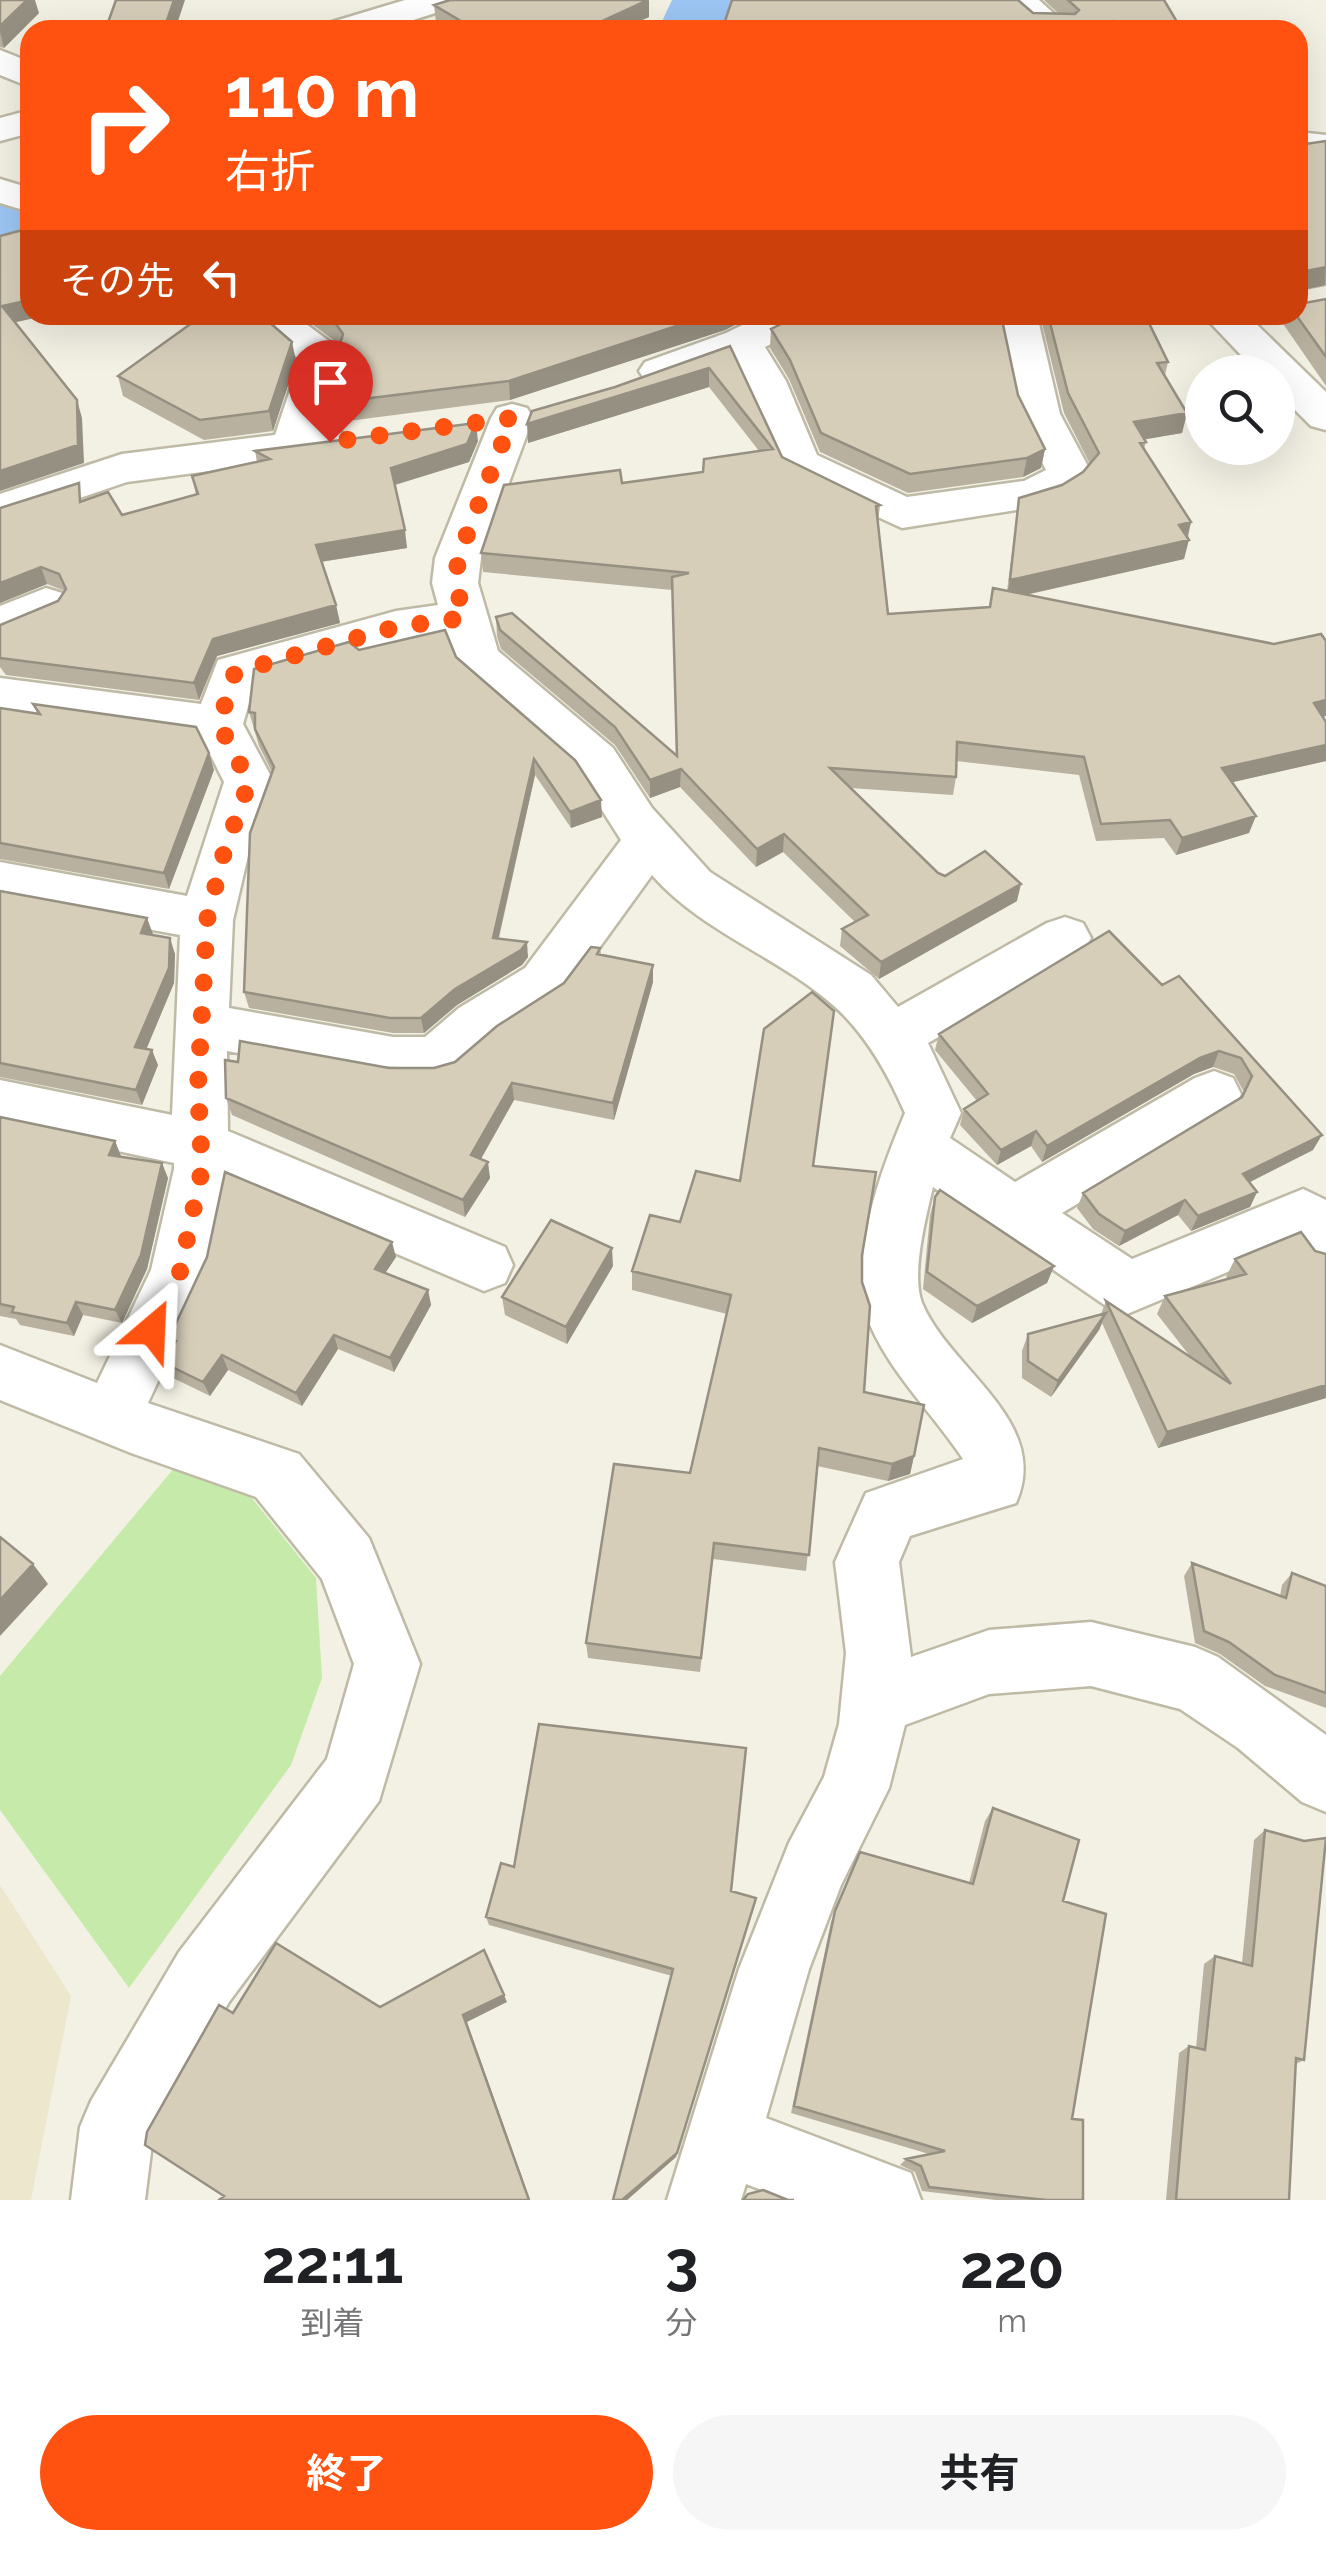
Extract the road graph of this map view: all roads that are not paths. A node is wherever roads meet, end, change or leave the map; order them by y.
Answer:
1 (442, 0) edge
2 (1018, 0) edge
3 (386, 9) edge
4 (1042, 20) edge
5 (293, 325) edge
6 (776, 325) edge
7 (1019, 325) edge
8 (1236, 325) edge
9 (741, 342) junction
10 (1263, 355) edge
11 (1326, 364) edge
12 (1295, 369) edge
13 (617, 387) edge
14 (1295, 388) edge
15 (512, 416) dead end
16 (1326, 416) edge
17 (366, 438) edge
18 (293, 447) junction
19 (0, 510) edge
20 (46, 604) edge
21 (464, 618) junction
22 (0, 625) edge
23 (0, 695) edge
24 (219, 724) junction
25 (650, 839) junction
26 (0, 882) edge
27 (207, 920) junction
28 (1066, 938) dead end
29 (202, 1025) junction
30 (892, 1038) junction
31 (1214, 1094) dead end
32 (0, 1103) edge
33 (201, 1144) junction
34 (918, 1147) junction
35 (1014, 1212) junction
36 (1326, 1247) edge
37 (484, 1265) dead end
38 (0, 1372) edge
39 (111, 1417) junction
40 (875, 1703) junction
41 (1326, 1778) edge
42 (713, 2169) edge
43 (108, 2200) edge
44 (884, 2200) edge

1 - 3 street
2 - 4 street
5 - 18 street
6 - 9 street
7 - 9 street
8 - 10 street
9 - 13 street
11 - 12 street
14 - 16 street
15 - 21 street
17 - 18 street
18 - 19 street
20 - 22 street
21 - 24 street
21 - 25 street
23 - 24 street
24 - 27 street
25 - 29 street
25 - 30 street
26 - 27 street
27 - 29 street
28 - 30 street
29 - 33 street
30 - 34 street
31 - 35 street
32 - 33 street
33 - 37 street
33 - 39 street
34 - 35 street
34 - 40 street
35 - 36 street
38 - 39 street
39 - 43 street
40 - 41 street
40 - 42 street
42 - 44 street

